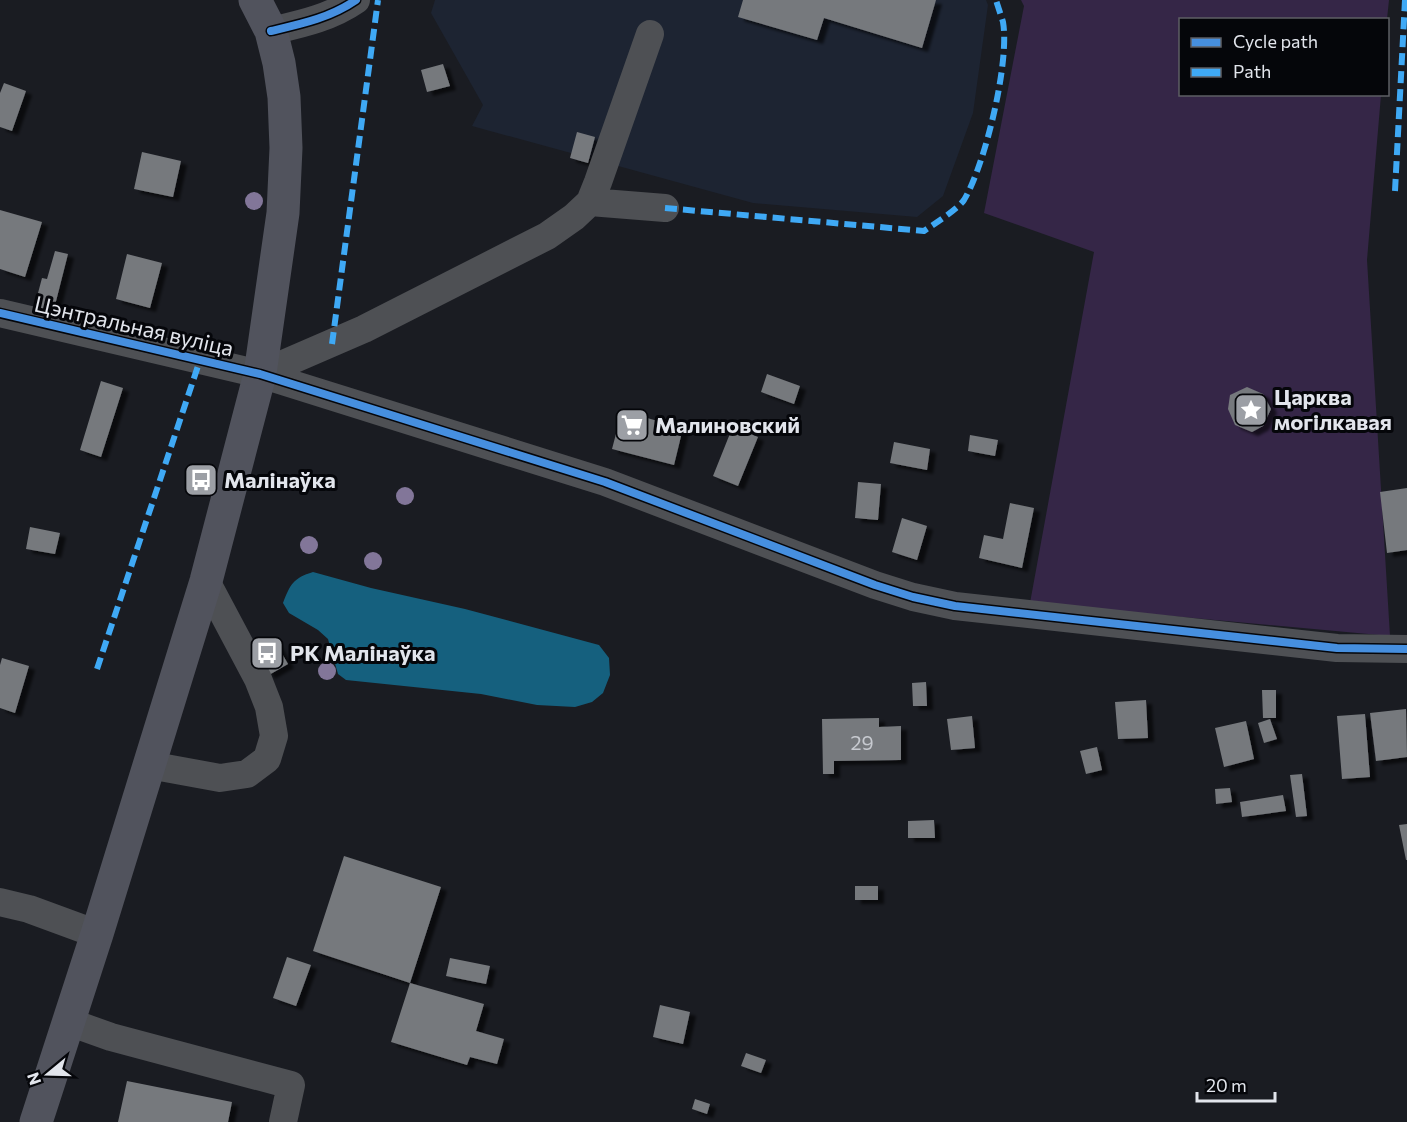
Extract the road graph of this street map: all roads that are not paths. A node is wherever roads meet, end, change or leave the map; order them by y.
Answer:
1 (255, 0) edge
2 (356, 0) edge
3 (271, 31) junction
4 (650, 34) dead end
5 (590, 202) junction
6 (665, 208) dead end
7 (0, 313) edge
8 (260, 374) junction
9 (206, 581) junction
10 (1407, 649) edge
11 (149, 765) junction
12 (0, 902) edge
13 (97, 934) junction
14 (69, 1022) junction
15 (36, 1122) edge
16 (283, 1122) edge

1 - 3 main road
2 - 3 street
3 - 8 main road
4 - 5 street
5 - 6 street
5 - 8 street
7 - 8 street, Цэнтральная вуліца
8 - 9 main road
8 - 10 street, Цэнтральная вуліца
9 - 11 main road
9 - 11 street
11 - 13 main road
12 - 13 street
13 - 14 main road
14 - 15 main road
14 - 16 street

